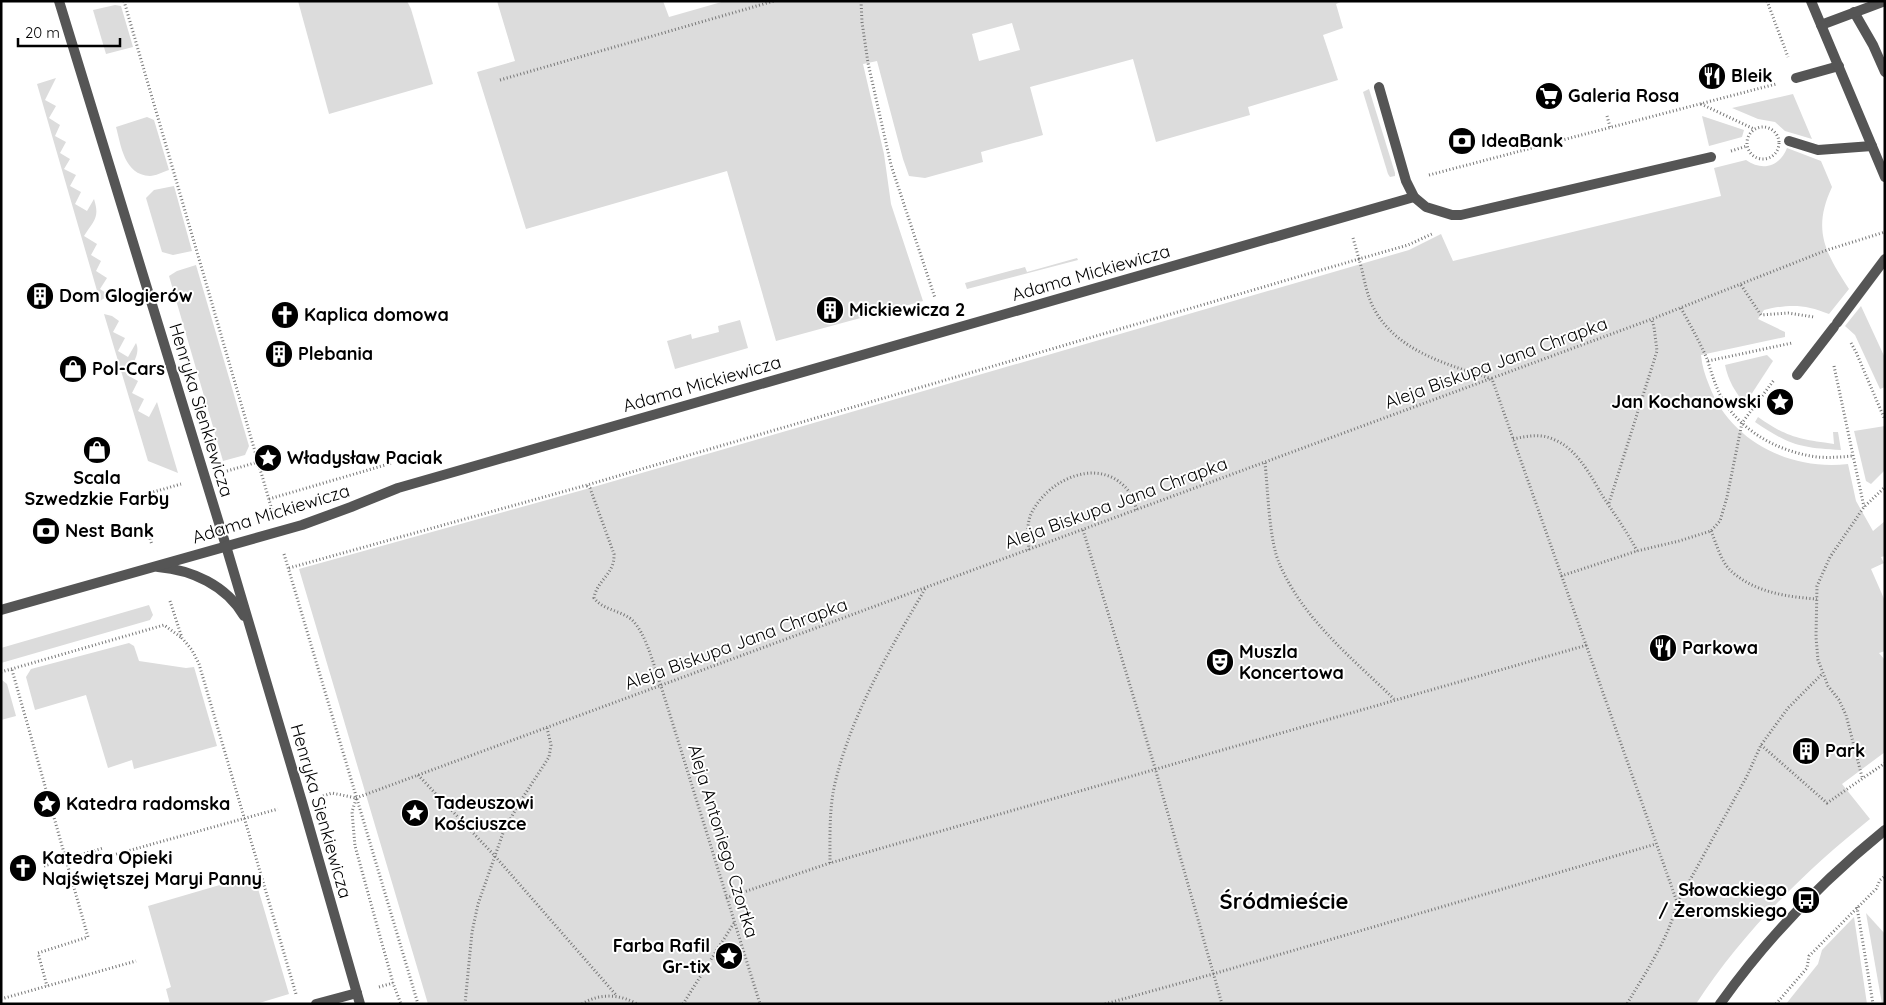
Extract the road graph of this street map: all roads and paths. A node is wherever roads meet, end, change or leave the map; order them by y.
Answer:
1 (59, 1) edge
2 (124, 1) edge
3 (774, 1) edge
4 (861, 1) edge
5 (1767, 1) edge
6 (1811, 1) edge
7 (1884, 1) edge
8 (1854, 12) junction
9 (1821, 25) junction
10 (1839, 66) junction
11 (1885, 72) edge
12 (1796, 78) joint
13 (500, 80) dead end
14 (1379, 87) dead end
15 (1700, 104) dead end
16 (1607, 116) dead end
17 (1610, 127) dead end
18 (1754, 130) junction
19 (1789, 141) dead end
20 (1872, 146) junction
21 (1711, 157) dead end
22 (1885, 176) edge
23 (1414, 197) junction
24 (1452, 215) junction
25 (1885, 232) edge
26 (1359, 259) junction
27 (1885, 259) edge
28 (935, 298) dead end
29 (1681, 308) junction
30 (1652, 320) junction
31 (1797, 375) dead end
32 (1775, 378) dead end
33 (1492, 379) junction
34 (1742, 423) junction
35 (1513, 439) junction
36 (258, 462) junction
37 (1265, 463) junction
38 (226, 471) dead end
39 (181, 484) dead end
40 (587, 485) junction
41 (1885, 487) edge
42 (150, 493) dead end
43 (1608, 503) junction
44 (1864, 508) junction
45 (272, 510) dead end
46 (1137, 510) junction
47 (1083, 530) junction
48 (1710, 531) junction
49 (148, 532) dead end
50 (152, 546) dead end
51 (226, 546) junction
52 (1029, 550) junction
53 (1637, 551) junction
54 (284, 554) dead end
55 (153, 566) junction
56 (289, 568) junction
57 (1561, 576) junction
58 (926, 589) junction
59 (1817, 599) junction
60 (170, 601) dead end
61 (1, 610) edge
62 (250, 628) junction
63 (182, 638) junction
64 (1587, 645) junction
65 (12, 670) junction
66 (1, 672) edge
67 (1822, 674) junction
68 (661, 686) junction
69 (1394, 700) junction
70 (547, 728) junction
71 (1761, 745) junction
72 (1885, 763) edge
73 (1155, 768) junction
74 (418, 775) junction
75 (1862, 778) junction
76 (323, 796) dead end
77 (356, 798) junction
78 (278, 809) dead end
79 (244, 818) junction
80 (1885, 830) edge
81 (1656, 844) junction
82 (104, 848) dead end
83 (494, 855) junction
84 (106, 857) dead end
85 (66, 859) junction
86 (830, 863) junction
87 (44, 866) dead end
88 (1885, 876) edge
89 (726, 898) junction
90 (1677, 902) junction
91 (1857, 907) junction
92 (734, 923) junction
93 (136, 961) dead end
94 (1213, 974) junction
95 (47, 986) junction
96 (297, 996) dead end
97 (617, 996) junction
98 (1, 999) edge
99 (358, 999) edge
100 (316, 1004) edge
101 (401, 1004) edge
102 (418, 1004) edge
103 (465, 1004) edge
104 (582, 1004) edge
105 (638, 1004) edge
106 (682, 1004) edge
107 (760, 1004) edge
108 (1104, 1004) edge
109 (1222, 1004) edge
110 (1627, 1004) edge
111 (1720, 1004) edge
112 (1776, 1004) edge
113 (1873, 1004) edge

1 - 51 street, Henryka Sienkiewicza
2 - 36 path
3 - 13 path
4 - 28 path
5 - 12 path
6 - 9 street
7 - 8 street
8 - 9 street
8 - 11 street
9 - 10 street
10 - 12 street
10 - 20 street
14 - 23 street
15 - 18 path
16 - 17 path
18 - 18 path
19 - 20 street
20 - 22 street
21 - 24 street
23 - 24 street
23 - 51 street, Adama Mickiewicza
24 - 26 path
25 - 29 path, Aleja Biskupa Jana Chrapka
26 - 33 path
26 - 40 path
27 - 31 street
29 - 30 path, Aleja Biskupa Jana Chrapka
29 - 34 path
30 - 33 path, Aleja Biskupa Jana Chrapka
30 - 43 path
32 - 34 path
33 - 35 path
33 - 37 path, Aleja Biskupa Jana Chrapka
34 - 44 path
34 - 48 path
35 - 43 path
35 - 57 path
36 - 38 path
36 - 45 path
37 - 46 path, Aleja Biskupa Jana Chrapka
37 - 69 path
39 - 42 path
40 - 56 path
40 - 68 path, Aleja Antoniego Czortka
41 - 44 path
43 - 53 path
44 - 59 path
46 - 47 path, Aleja Biskupa Jana Chrapka
46 - 52 path
47 - 52 path, Aleja Biskupa Jana Chrapka
47 - 73 path
48 - 53 path
48 - 59 path
49 - 50 path
51 - 55 street, Adama Mickiewicza
51 - 62 street, Henryka Sienkiewicza
52 - 58 path, Aleja Biskupa Jana Chrapka
53 - 57 path
54 - 56 path
55 - 61 street, Adama Mickiewicza
55 - 62 street, Henryka Sienkiewicza
56 - 77 path
57 - 64 path
58 - 68 path, Aleja Biskupa Jana Chrapka
58 - 86 path
59 - 67 path
60 - 63 path
62 - 99 street, Henryka Sienkiewicza
63 - 65 path
63 - 79 path
64 - 69 path
64 - 81 path
65 - 66 path
65 - 85 path
67 - 71 path
67 - 75 path
68 - 70 path, Aleja Biskupa Jana Chrapka
68 - 89 path, Aleja Antoniego Czortka
69 - 73 path
70 - 74 path, Aleja Biskupa Jana Chrapka
70 - 83 path
71 - 75 path
71 - 90 path
72 - 75 path
73 - 86 path
73 - 94 path
74 - 77 path, Aleja Biskupa Jana Chrapka
74 - 83 path
76 - 77 path
77 - 101 path
77 - 102 path
78 - 79 path
79 - 84 path
79 - 96 path
80 - 111 street
81 - 90 path
81 - 94 path
82 - 85 path
83 - 97 path
83 - 103 path
85 - 87 path
85 - 95 path
86 - 89 path
88 - 91 path
89 - 92 path, Aleja Antoniego Czortka
90 - 110 path
91 - 112 path
91 - 113 path
92 - 106 path
92 - 107 path, Aleja Antoniego Czortka
93 - 95 path
94 - 108 path
94 - 109 path
95 - 98 path
97 - 104 path
97 - 105 path
99 - 100 street

